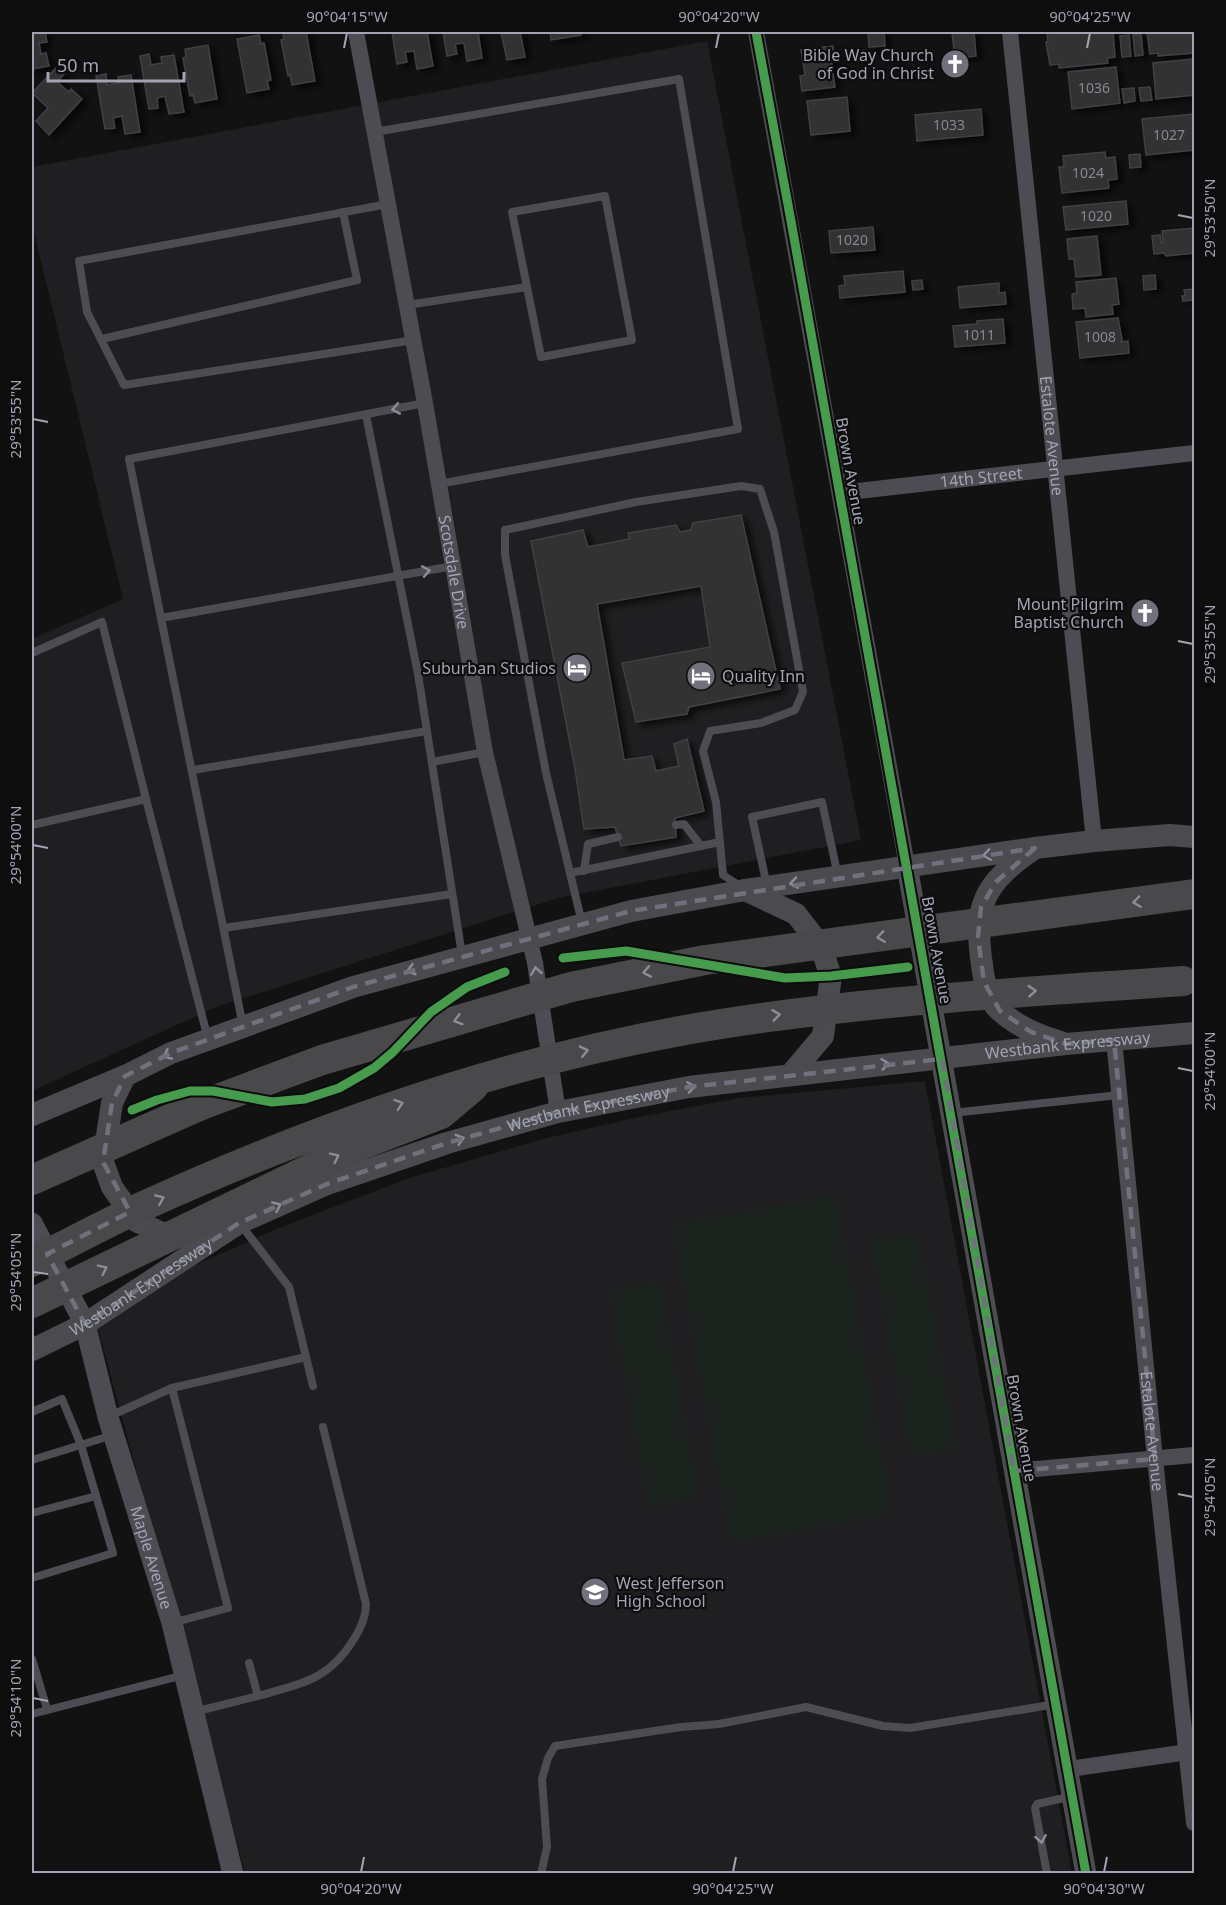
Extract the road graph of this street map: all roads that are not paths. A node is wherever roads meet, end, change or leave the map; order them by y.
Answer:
1 (356, 32) edge
2 (756, 32) edge
3 (1010, 32) edge
4 (375, 132) junction
5 (388, 204) junction
6 (343, 212) junction
7 (527, 287) junction
8 (407, 305) junction
9 (102, 339) junction
10 (414, 340) junction
11 (425, 404) junction
12 (366, 415) junction
13 (1194, 453) edge
14 (1055, 469) junction
15 (439, 484) junction
16 (840, 493) junction
17 (453, 566) junction
18 (398, 576) junction
19 (161, 618) junction
20 (32, 653) edge
21 (427, 731) junction
22 (485, 753) junction
23 (432, 762) junction
24 (193, 770) junction
25 (146, 799) junction
26 (32, 825) edge
27 (676, 825) dead end
28 (1194, 831) edge
29 (1170, 835) junction
30 (618, 837) dead end
31 (1194, 837) edge
32 (1094, 841) junction
33 (720, 842) junction
34 (701, 846) junction
35 (1035, 848) junction
36 (907, 866) junction
37 (584, 871) junction
38 (570, 873) junction
39 (838, 876) junction
40 (756, 889) junction
41 (452, 894) junction
42 (1194, 894) edge
43 (582, 924) junction
44 (224, 928) junction
45 (528, 938) junction
46 (462, 956) junction
47 (1194, 981) edge
48 (243, 1027) junction
49 (1194, 1033) edge
50 (208, 1040) junction
51 (1114, 1040) junction
52 (1066, 1044) junction
53 (942, 1059) junction
54 (790, 1075) junction
55 (125, 1076) junction
56 (487, 1076) junction
57 (1119, 1095) junction
58 (199, 1106) junction
59 (558, 1112) junction
60 (951, 1113) junction
61 (32, 1115) edge
62 (32, 1163) edge
63 (32, 1180) edge
64 (32, 1223) edge
65 (239, 1223) junction
66 (215, 1239) junction
67 (38, 1256) edge
68 (32, 1303) edge
69 (85, 1324) junction
70 (32, 1350) edge
71 (306, 1357) junction
72 (313, 1386) dead end
73 (172, 1388) junction
74 (32, 1412) edge
75 (111, 1426) junction
76 (323, 1427) dead end
77 (81, 1445) junction
78 (1194, 1455) edge
79 (1155, 1459) junction
80 (32, 1461) edge
81 (1014, 1471) junction
82 (96, 1496) junction
83 (32, 1513) edge
84 (32, 1578) edge
85 (172, 1623) junction
86 (32, 1659) edge
87 (249, 1663) dead end
88 (185, 1675) junction
89 (258, 1696) junction
90 (1056, 1704) junction
91 (47, 1709) junction
92 (194, 1712) junction
93 (32, 1714) edge
94 (1188, 1752) junction
95 (1069, 1769) junction
96 (1073, 1796) junction
97 (1194, 1823) edge
98 (233, 1874) edge
99 (541, 1874) edge
100 (1047, 1874) edge
101 (1086, 1874) edge

1 - 4 street, Scotsdale Drive
2 - 16 street, Brown Avenue
3 - 14 street, Estalote Avenue
4 - 5 street, Scotsdale Drive
4 - 15 lane
5 - 6 lane
5 - 8 street, Scotsdale Drive
6 - 9 lane
6 - 9 lane
7 - 7 lane
7 - 8 lane
8 - 10 street, Scotsdale Drive
9 - 10 lane
10 - 11 street, Scotsdale Drive
11 -> 12 lane
11 - 15 street, Scotsdale Drive
12 - 18 lane
12 - 19 lane
13 - 14 street, 14th Street
14 - 16 street, 14th Street
14 - 32 street, Estalote Avenue
15 - 17 street, Scotsdale Drive
16 - 36 street, Brown Avenue
18 -> 17 lane
17 - 22 street, Scotsdale Drive
18 - 19 lane
18 - 21 lane
19 - 24 lane
20 - 25 lane
21 - 23 lane
21 - 24 lane
22 - 23 lane
22 - 45 street, Scotsdale Drive
23 - 41 lane
24 - 44 lane
25 - 26 lane
25 - 50 lane
27 - 34 lane
28 - 29 street
29 - 31 main road
29 - 32 main road
30 - 37 lane
32 - 35 main road
33 - 34 lane
33 - 38 lane
33 - 40 lane
34 - 37 lane
35 -> 36 main road
35 - 52 main road
36 - 39 main road
36 - 53 street, Brown Avenue
37 - 38 lane
38 - 43 lane
39 -> 40 main road
39 - 40 lane
40 - 43 main road
40 - 54 main road
41 - 44 lane
41 - 46 lane
42 -> 58 highway, bridge
43 - 45 main road
44 - 48 lane
45 - 46 main road
59 -> 45 street, Scotsdale Drive
46 -> 48 main road
56 -> 47 highway, bridge
48 - 50 main road
49 - 51 main road, Westbank Expressway
50 -> 55 main road
51 - 52 main road, Westbank Expressway
51 - 57 street, Estalote Avenue
52 - 53 main road, Westbank Expressway
54 -> 53 main road, Westbank Expressway
53 - 60 street, Brown Avenue
59 -> 54 main road, Westbank Expressway
55 - 61 main road
55 - 66 main road
67 -> 56 highway, bridge
68 -> 56 highway, bridge
57 - 60 lane
57 - 79 street, Estalote Avenue
58 - 62 highway, bridge
58 - 63 highway, bridge
65 -> 59 main road, Westbank Expressway
60 - 81 street, Brown Avenue
64 - 67 street, Maple Avenue
65 - 66 main road, Westbank Expressway
65 - 71 lane
66 - 69 main road, Westbank Expressway
67 - 69 street, Maple Avenue
69 - 70 main road, Westbank Expressway
69 - 75 street, Maple Avenue
71 - 72 lane
71 - 73 lane
73 - 75 lane
73 - 85 lane
74 - 77 lane
75 - 77 lane
75 - 85 street, Maple Avenue
76 - 89 lane
77 - 80 lane
77 - 82 lane
78 - 79 street
79 - 81 street
79 - 94 street, Estalote Avenue
81 - 90 street, Brown Avenue
82 - 83 lane
82 - 84 lane
85 - 88 street, Maple Avenue
86 - 91 lane
87 - 89 lane
88 - 91 lane
88 - 92 street, Maple Avenue
89 - 92 lane
90 - 95 street, Brown Avenue
90 - 99 lane
91 - 93 lane
92 - 98 street, Maple Avenue
94 - 95 street
94 - 97 street, Estalote Avenue
95 - 96 street, Brown Avenue
96 -> 100 lane
96 - 101 street, Brown Avenue

